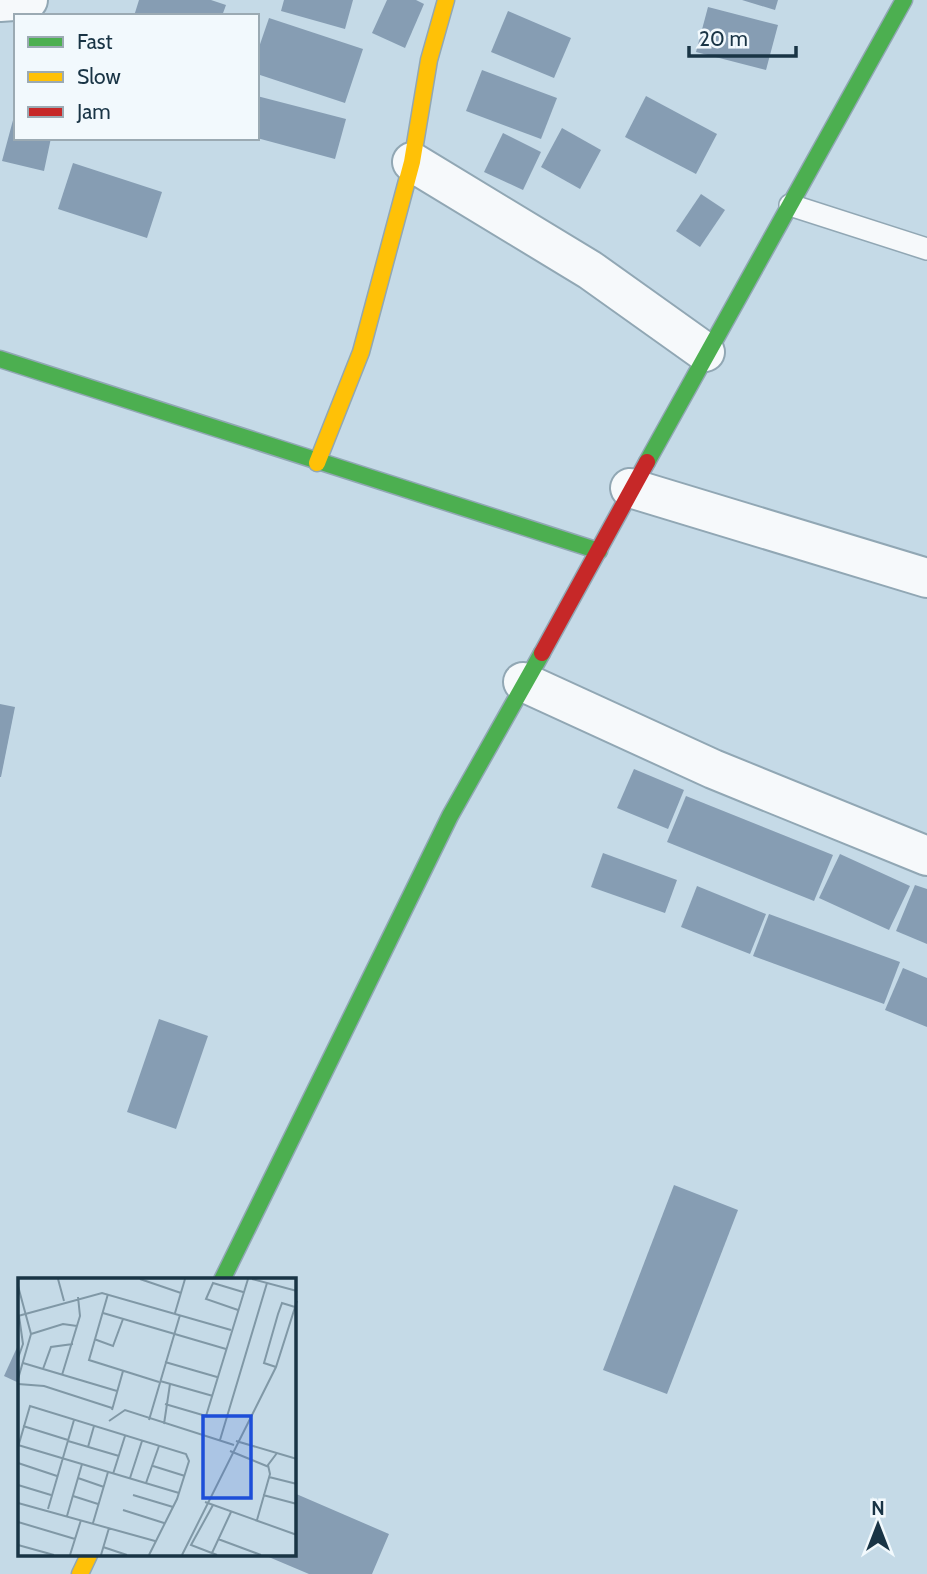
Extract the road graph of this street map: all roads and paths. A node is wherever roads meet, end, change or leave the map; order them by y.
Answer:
1 (28, 0) edge
2 (446, 0) edge
3 (904, 0) edge
4 (0, 2) edge
5 (412, 162) junction
6 (790, 205) junction
7 (927, 249) edge
8 (705, 352) junction
9 (0, 359) edge
10 (317, 463) junction
11 (630, 488) junction
12 (598, 551) junction
13 (927, 578) edge
14 (523, 682) junction
15 (927, 856) edge
16 (223, 1278) edge
17 (89, 1556) edge
18 (80, 1574) edge

1 - 4 street
2 - 5 street
3 - 6 street
5 - 8 street
5 - 10 street
6 - 7 lane
6 - 8 street
8 - 11 street
9 - 10 street
10 - 12 street
11 - 12 street
11 - 13 street
12 - 14 street
14 - 15 street
14 - 16 street
17 - 18 street

